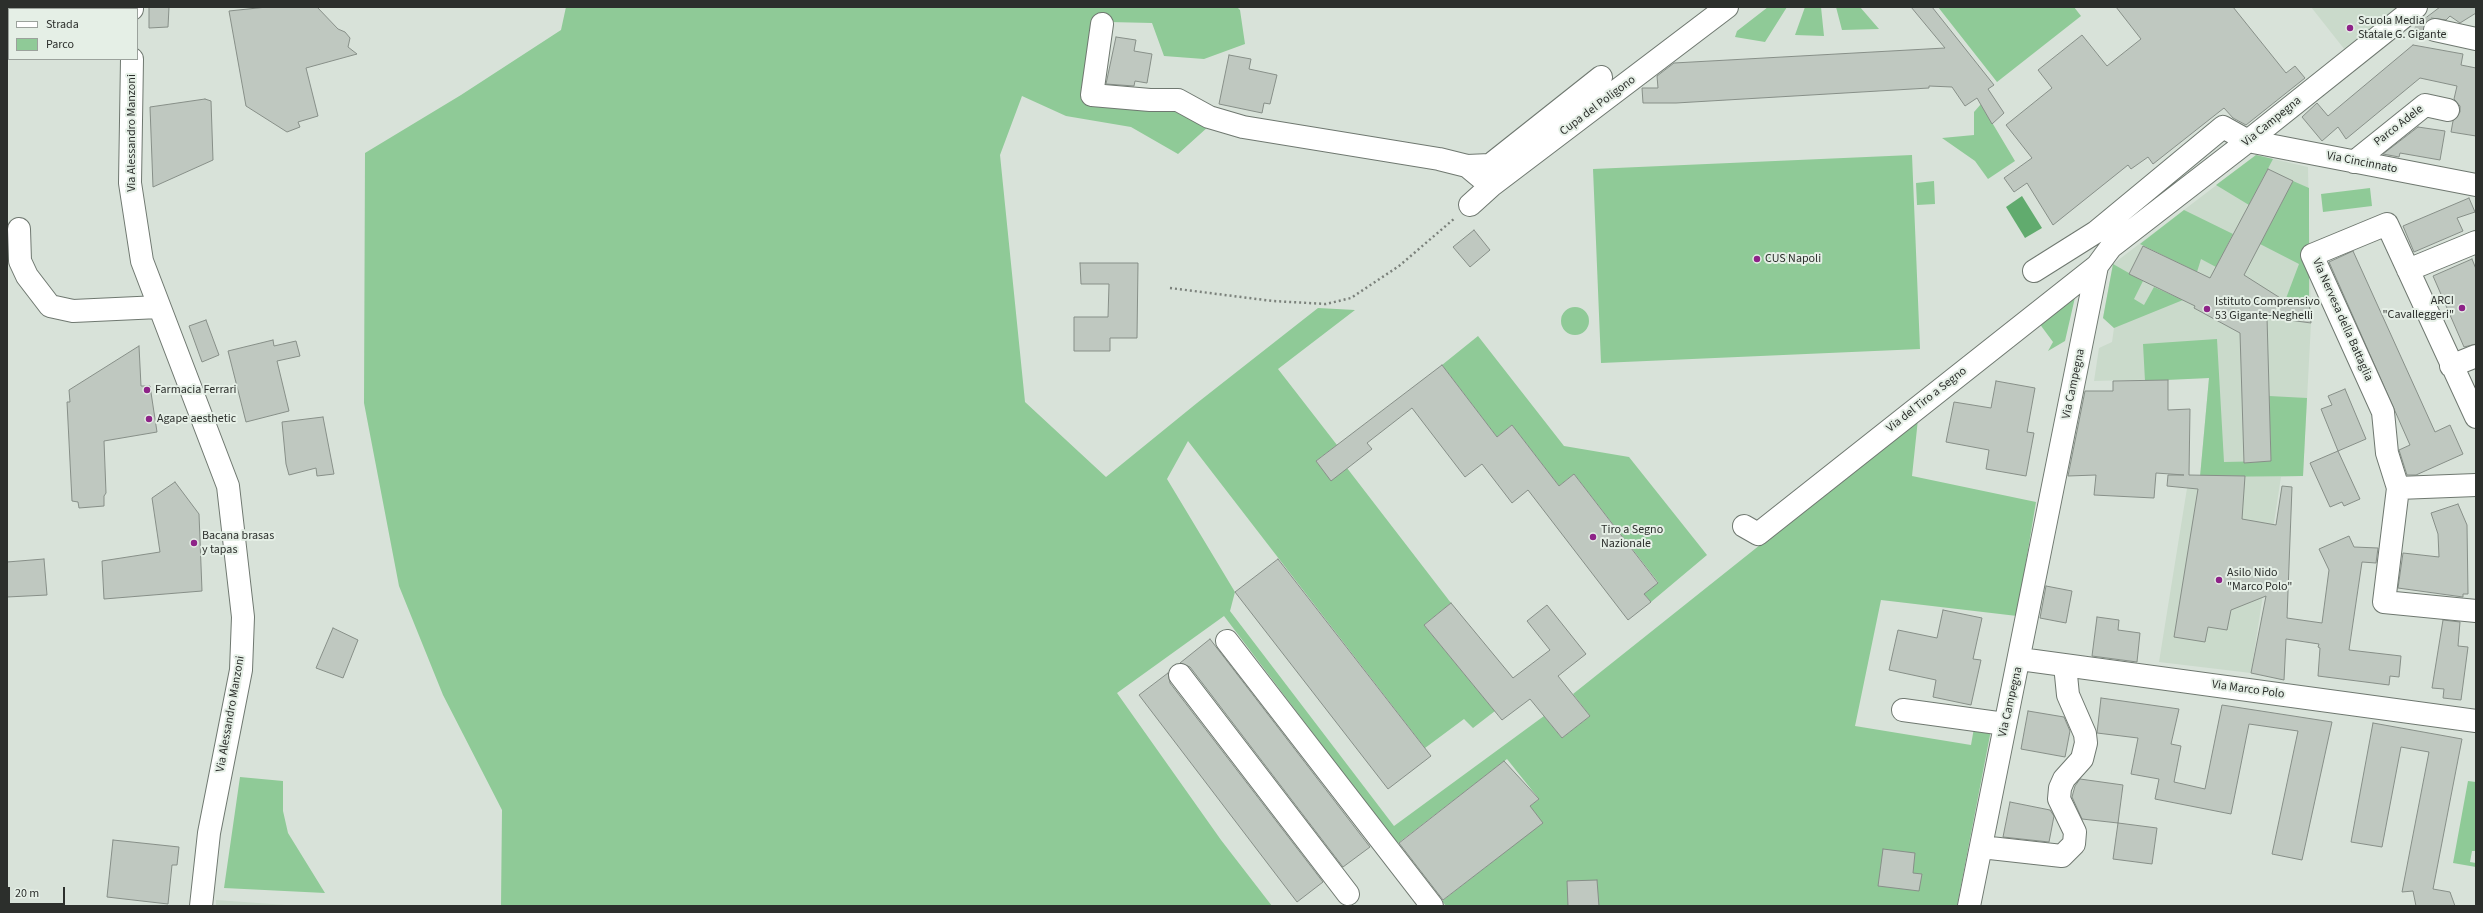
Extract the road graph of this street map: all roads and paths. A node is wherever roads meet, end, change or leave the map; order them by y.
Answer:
1 (1726, 7) edge
2 (2416, 21) edge
3 (1102, 24) dead end
4 (2476, 38) edge
5 (132, 60) edge
6 (1601, 77) dead end
7 (2448, 110) dead end
8 (2248, 141) junction
9 (2354, 162) junction
10 (1467, 166) junction
11 (2476, 185) edge
12 (1491, 186) junction
13 (1470, 205) joint
14 (19, 229) dead end
15 (2476, 242) edge
16 (2097, 266) junction
17 (2408, 270) junction
18 (2034, 271) dead end
19 (1170, 288) dead end
20 (159, 307) junction
21 (2476, 356) edge
22 (2451, 366) junction
23 (2475, 414) edge
24 (2476, 486) edge
25 (2398, 488) junction
26 (1751, 530) dead end
27 (2476, 611) edge
28 (1227, 641) dead end
29 (2020, 659) junction
30 (2065, 665) junction
31 (1180, 675) dead end
32 (1903, 710) dead end
33 (2476, 721) edge
34 (2005, 724) junction
35 (1981, 847) junction
36 (1348, 894) dead end
37 (200, 906) edge
38 (1432, 906) edge
39 (1969, 906) edge

1 - 12 street, Cupa del Poligono
2 - 4 street
2 - 8 street, Via Campegna
3 - 10 street
5 - 20 street, Via Alessandro Manzoni
6 - 10 street
7 - 9 street, Parco Adele
8 - 9 street, Via Cincinnato
8 - 16 street, Via Campegna
8 - 18 street, Via Cincinnato
9 - 11 street, Via Cincinnato
10 - 12 street
12 - 13 street, Cupa del Poligono
13 - 19 path
14 - 20 street
15 - 17 street
16 - 26 street, Via del Tiro a Segno
16 - 29 street, Via Campegna
17 - 22 street, Via Nervesa della Battaglia
17 - 25 street, Via Nervesa della Battaglia
20 - 37 street, Via Alessandro Manzoni
21 - 22 street
22 - 23 street, Via Nervesa della Battaglia
24 - 25 street
25 - 27 street, Via Nervesa della Battaglia
28 - 38 street
29 - 30 street, Via Marco Polo
29 - 34 street, Via Campegna
30 - 33 street, Via Marco Polo
30 - 35 street
31 - 36 street
32 - 34 street
34 - 35 street, Via Campegna
35 - 39 street, Via Campegna

